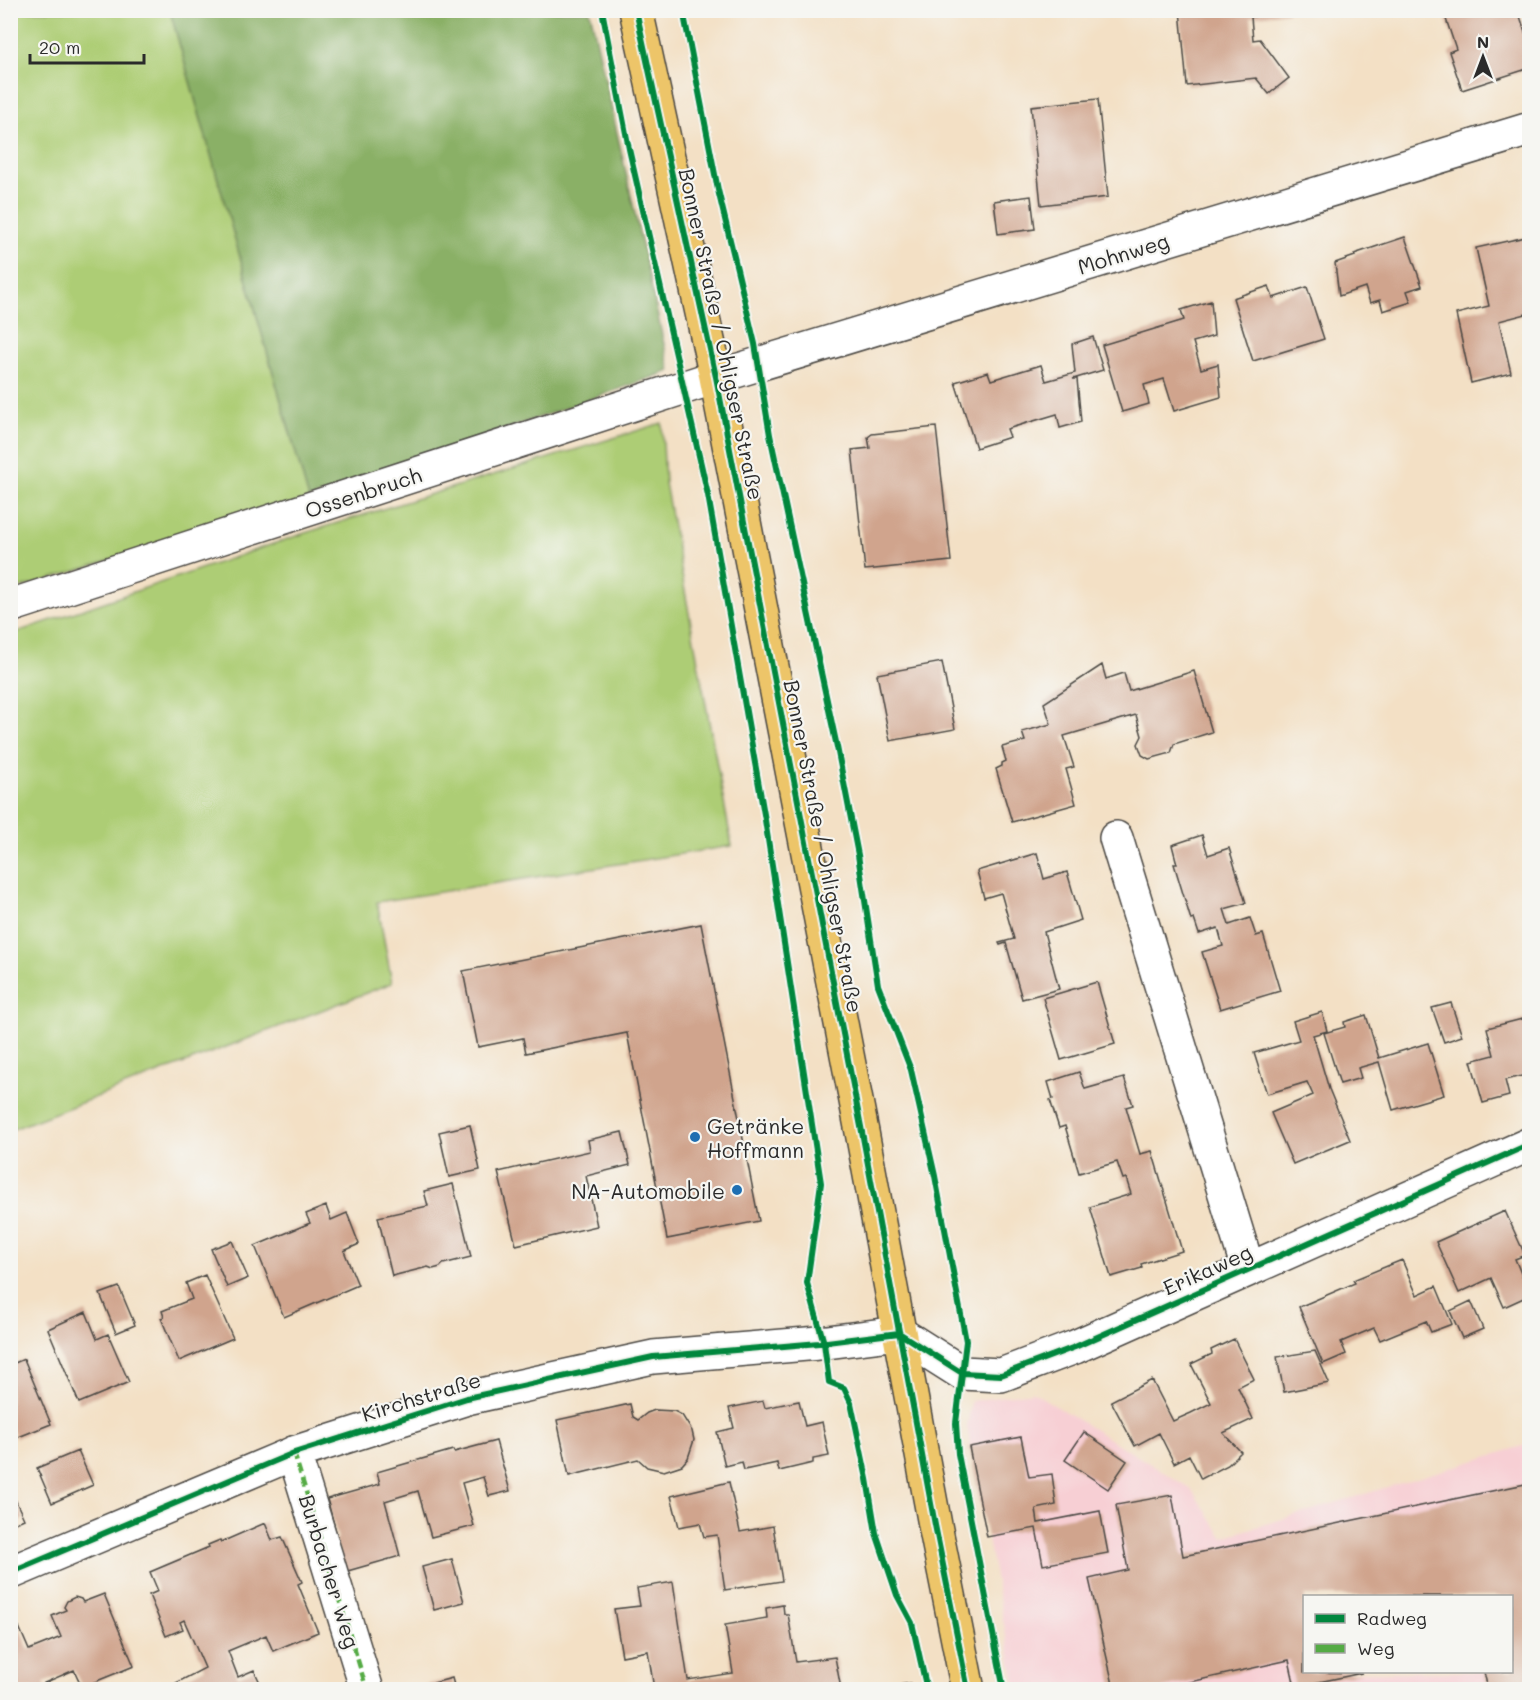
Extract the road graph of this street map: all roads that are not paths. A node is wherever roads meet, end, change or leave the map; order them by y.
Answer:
1 (636, 10) edge
2 (1530, 129) edge
3 (716, 377) junction
4 (10, 606) edge
5 (1116, 838) dead end
6 (1530, 1144) edge
7 (1248, 1269) junction
8 (899, 1333) junction
9 (294, 1453) junction
10 (10, 1573) edge
11 (367, 1689) edge
12 (968, 1689) edge

1 - 3 main road, Bonner Straße / Ohligser Straße
2 - 3 street, Mohnweg
3 - 4 street, Ossenbruch
3 - 8 main road, Bonner Straße / Ohligser Straße
5 - 7 street, Erikaweg
6 - 7 street, Erikaweg
7 - 8 street, Erikaweg
8 - 9 street, Kirchstraße
8 - 12 main road, Bonner Straße / Ohligser Straße
9 - 10 street, Kirchstraße
9 - 11 street, Burbacher Weg

